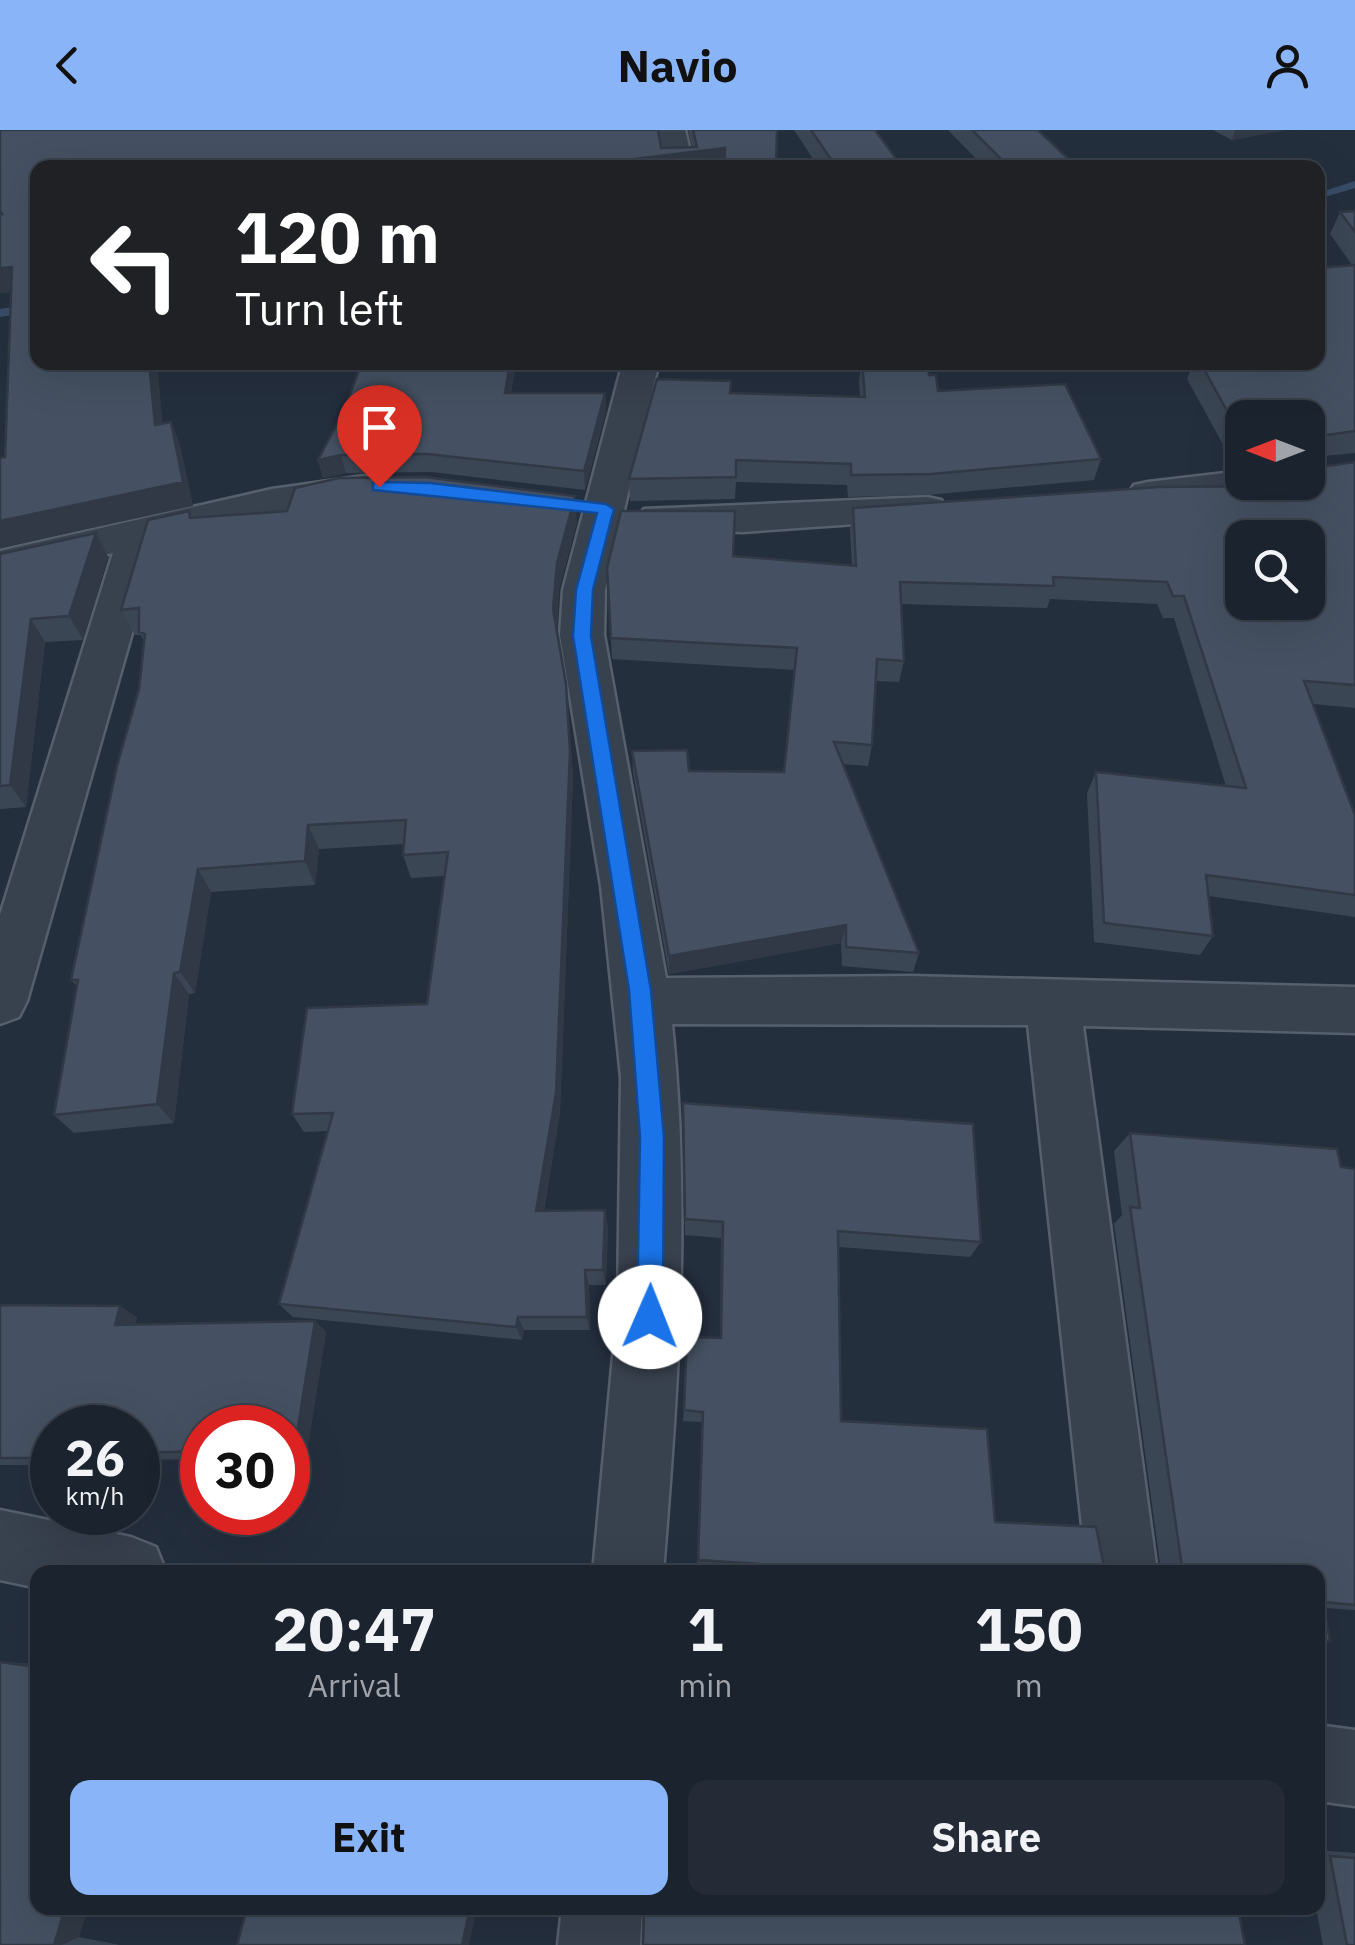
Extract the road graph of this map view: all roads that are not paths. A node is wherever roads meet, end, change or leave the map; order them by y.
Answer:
1 (671, 130) edge
2 (677, 160) edge
3 (637, 370) edge
4 (1225, 485) edge
5 (396, 487) edge
6 (1111, 498) edge
7 (956, 508) edge
8 (592, 510) junction
9 (139, 536) junction
10 (0, 564) edge
11 (0, 1001) edge
12 (640, 1001) junction
13 (1054, 1003) junction
14 (1355, 1010) edge
15 (0, 1545) edge
16 (96, 1565) edge
17 (629, 1565) edge
18 (1121, 1565) edge
19 (1325, 1765) edge
20 (1355, 1768) edge
21 (602, 1915) edge
22 (600, 1945) edge

1 - 2 street
3 - 8 street
4 - 6 street
5 - 9 street
7 - 8 street
8 - 12 street
9 - 10 street
9 - 11 street
12 - 13 street
12 - 17 street
13 - 14 street
13 - 18 street
15 - 16 street
19 - 20 street
21 - 22 street

